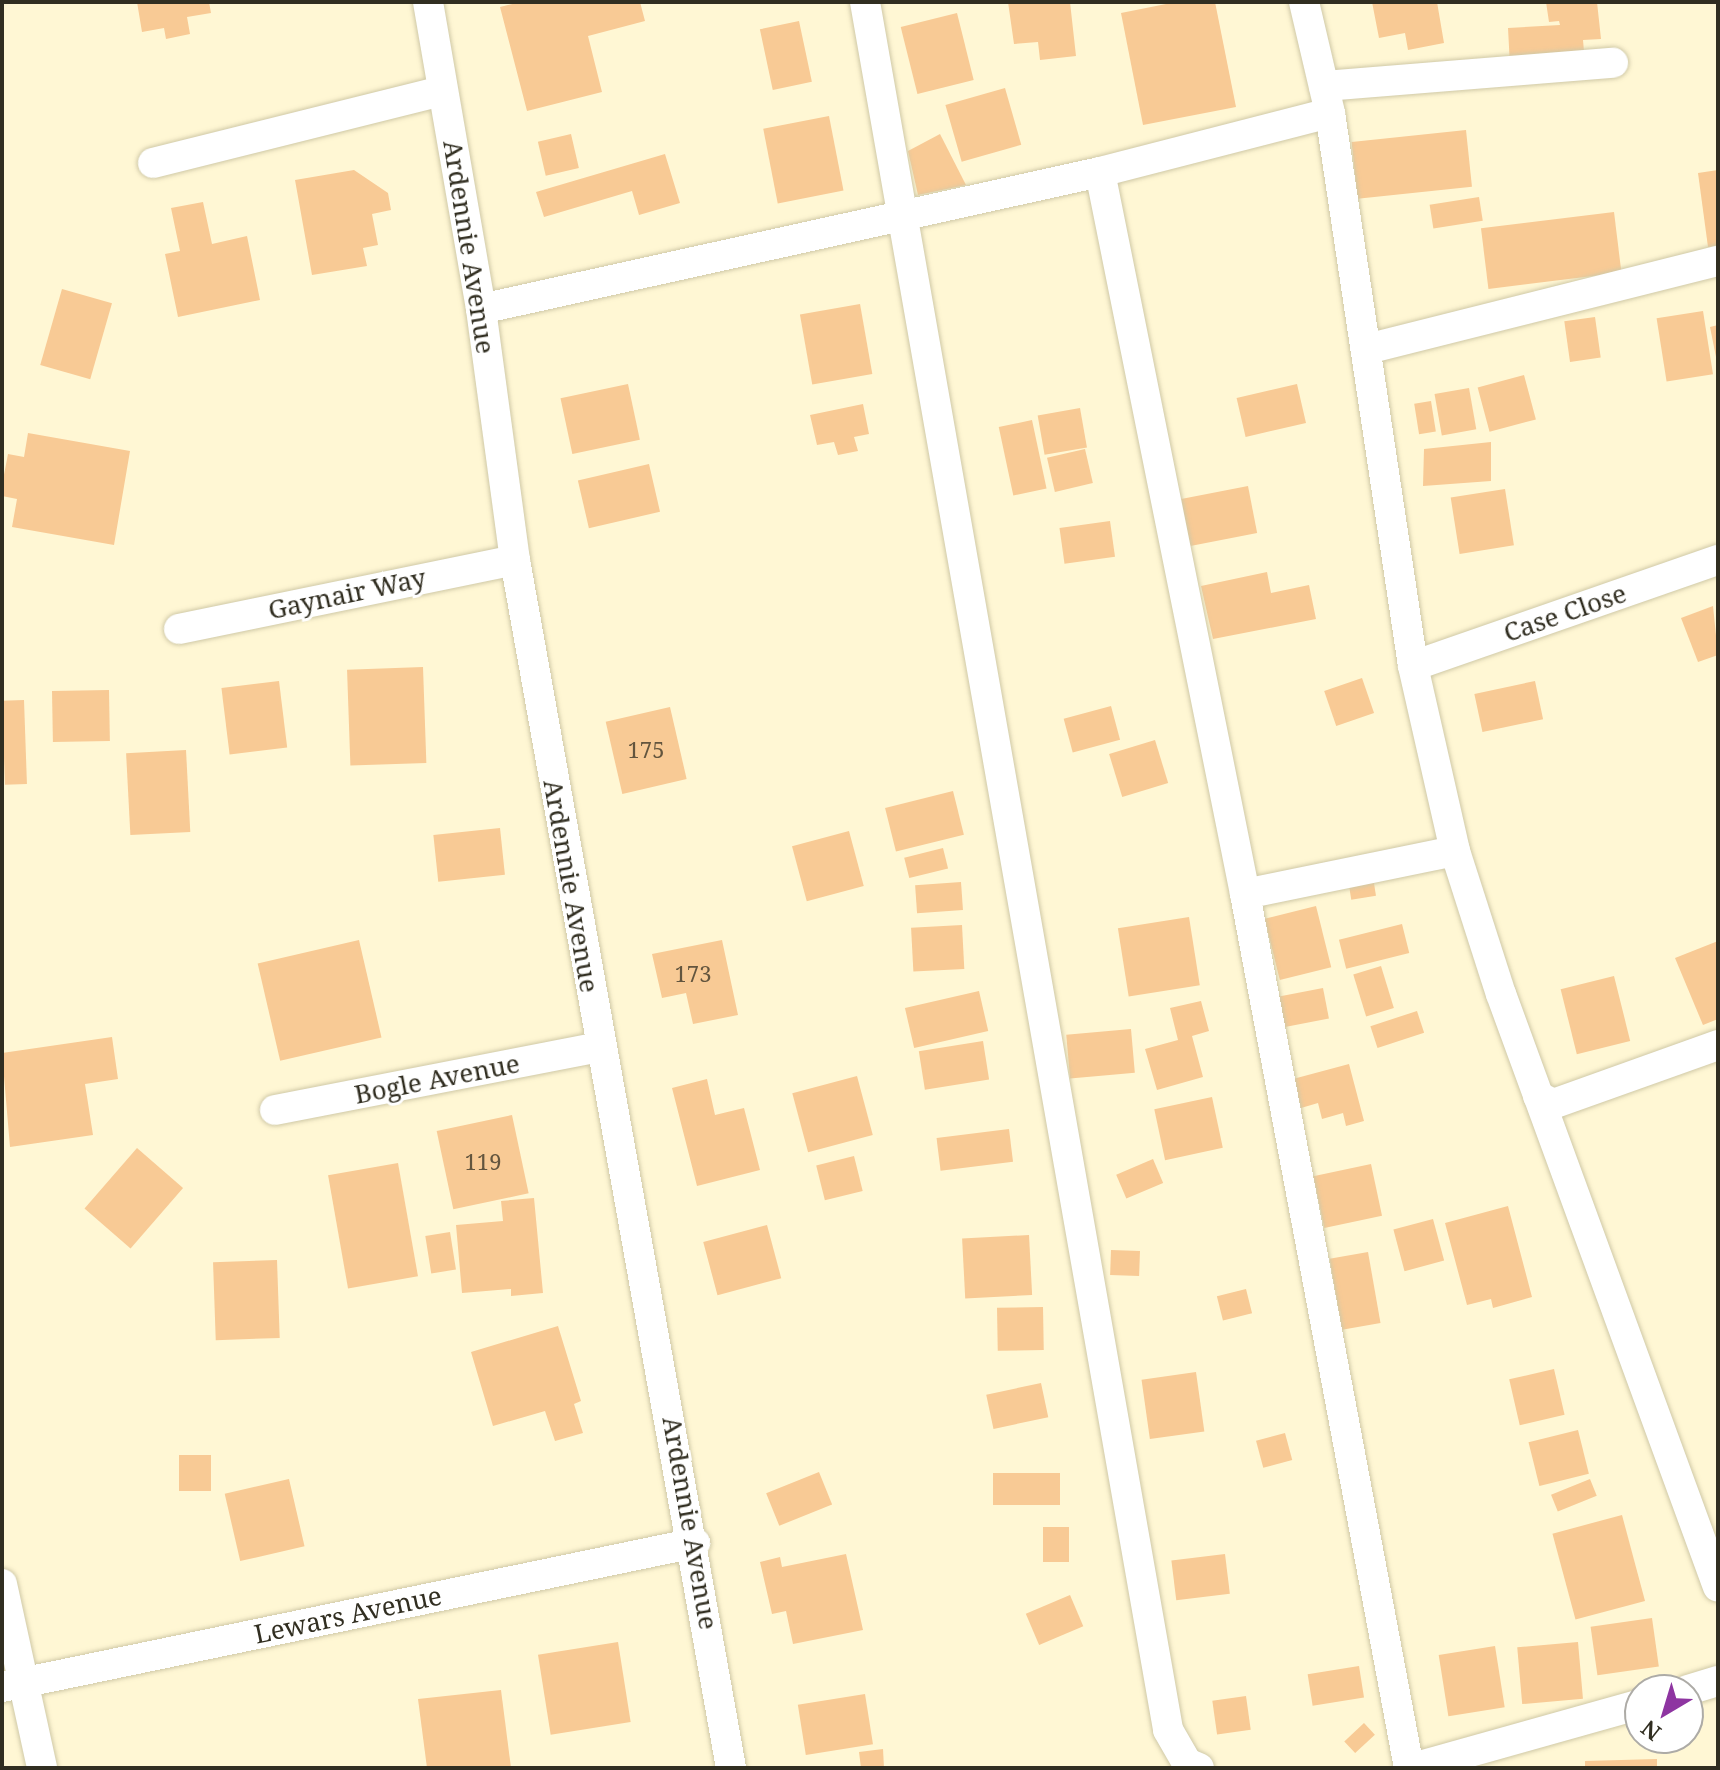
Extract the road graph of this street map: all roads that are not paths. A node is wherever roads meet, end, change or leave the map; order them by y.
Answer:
1 (428, 2) edge
2 (865, 2) edge
3 (1304, 2) edge
4 (1613, 63) dead end
5 (442, 91) junction
6 (1327, 100) junction
7 (153, 163) dead end
8 (1100, 172) junction
9 (903, 215) junction
10 (1718, 261) edge
11 (481, 309) junction
12 (1367, 349) junction
13 (515, 560) junction
14 (1718, 560) edge
15 (179, 629) dead end
16 (1413, 666) junction
17 (1455, 851) junction
18 (1245, 894) junction
19 (1718, 1045) edge
20 (599, 1047) junction
21 (1538, 1096) junction
22 (275, 1110) dead end
23 (695, 1543) junction
24 (2, 1584) edge
25 (1718, 1587) edge
26 (12, 1685) edge
27 (1624, 1708) edge
28 (42, 1768) edge
29 (731, 1768) edge
30 (1199, 1768) edge
31 (1411, 1768) edge

1 - 5 street, Ardennie Avenue
2 - 9 street
3 - 6 street
4 - 6 street
5 - 7 street
5 - 11 street, Ardennie Avenue
6 - 8 street
6 - 12 street
8 - 9 street
8 - 18 street
9 - 11 street
9 - 30 street
10 - 12 street
11 - 13 street, Ardennie Avenue
12 - 16 street
13 - 15 street, Gaynair Way
13 - 20 street, Ardennie Avenue
14 - 16 street, Case Close
16 - 17 street
17 - 18 street
17 - 21 street
18 - 31 street
19 - 21 street
20 - 22 street, Bogle Avenue
20 - 23 street, Ardennie Avenue
21 - 25 street
23 - 26 street, Lewars Avenue
23 - 29 street, Ardennie Avenue
24 - 26 street
26 - 28 street
27 - 31 street

